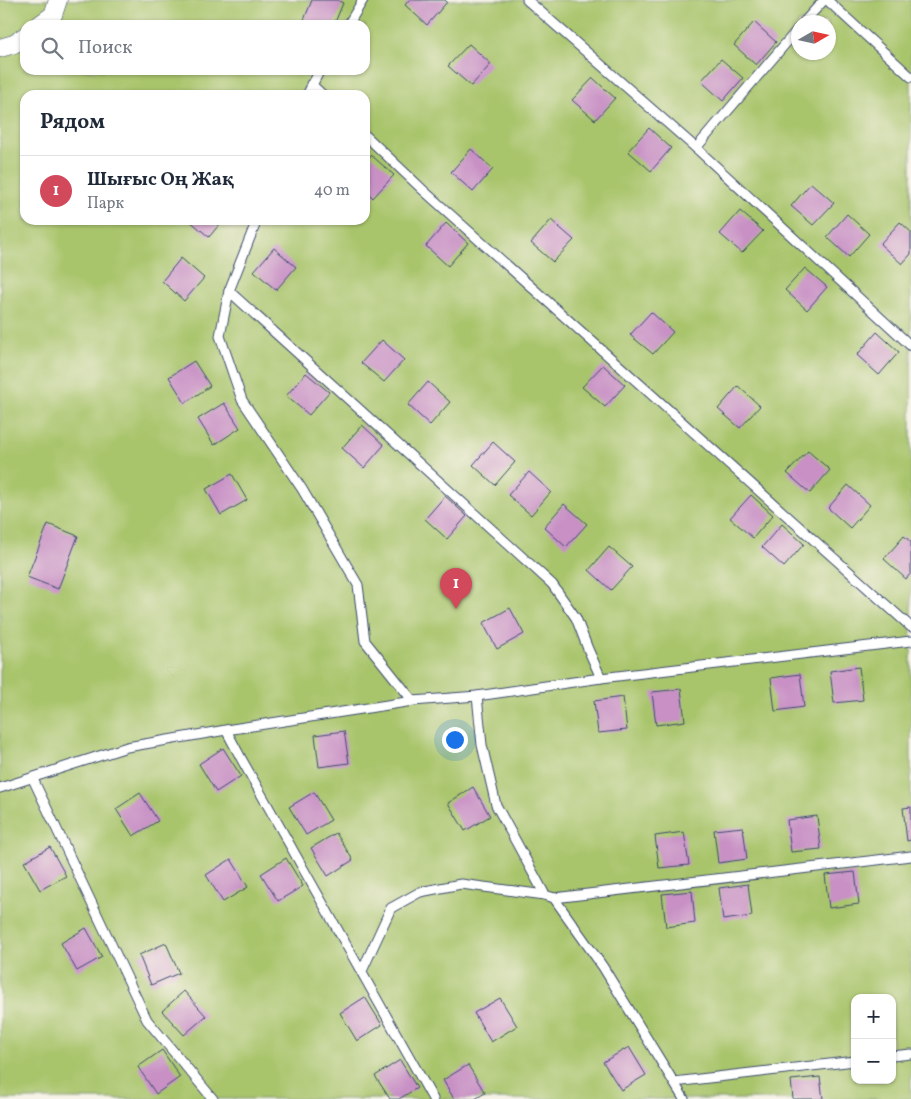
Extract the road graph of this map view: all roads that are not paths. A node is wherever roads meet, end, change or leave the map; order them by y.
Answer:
1 (58, 0) edge
2 (363, 0) edge
3 (526, 0) edge
4 (825, 0) edge
5 (811, 15) edge
6 (46, 20) edge
7 (351, 20) edge
8 (791, 37) edge
9 (20, 40) edge
10 (0, 48) edge
11 (317, 75) edge
12 (911, 77) edge
13 (311, 84) junction
14 (309, 90) edge
15 (318, 90) edge
16 (370, 140) edge
17 (696, 148) junction
18 (256, 225) edge
19 (229, 291) junction
20 (911, 346) edge
21 (911, 627) edge
22 (911, 641) edge
23 (601, 678) junction
24 (477, 696) junction
25 (413, 701) junction
26 (226, 730) junction
27 (33, 779) junction
28 (0, 788) edge
29 (911, 856) edge
30 (550, 896) junction
31 (362, 971) junction
32 (911, 1054) edge
33 (896, 1056) edge
34 (851, 1060) edge
35 (674, 1082) junction
36 (213, 1099) edge
37 (433, 1099) edge
38 (684, 1099) edge

1 - 6 street
2 - 7 lane
3 - 17 lane
4 - 5 lane
4 - 12 lane
8 - 17 lane
9 - 10 street
11 - 13 lane
13 - 14 lane
13 - 15 lane
16 - 21 lane
17 - 20 lane
18 - 19 lane
19 - 23 lane
19 - 25 lane
22 - 23 lane
23 - 24 lane
24 - 25 lane
24 - 30 lane
25 - 26 lane
26 - 27 lane
26 - 31 lane
27 - 28 lane
27 - 36 lane
29 - 30 lane
30 - 31 lane
30 - 35 lane
31 - 37 lane
32 - 33 lane
34 - 35 lane
35 - 38 lane

